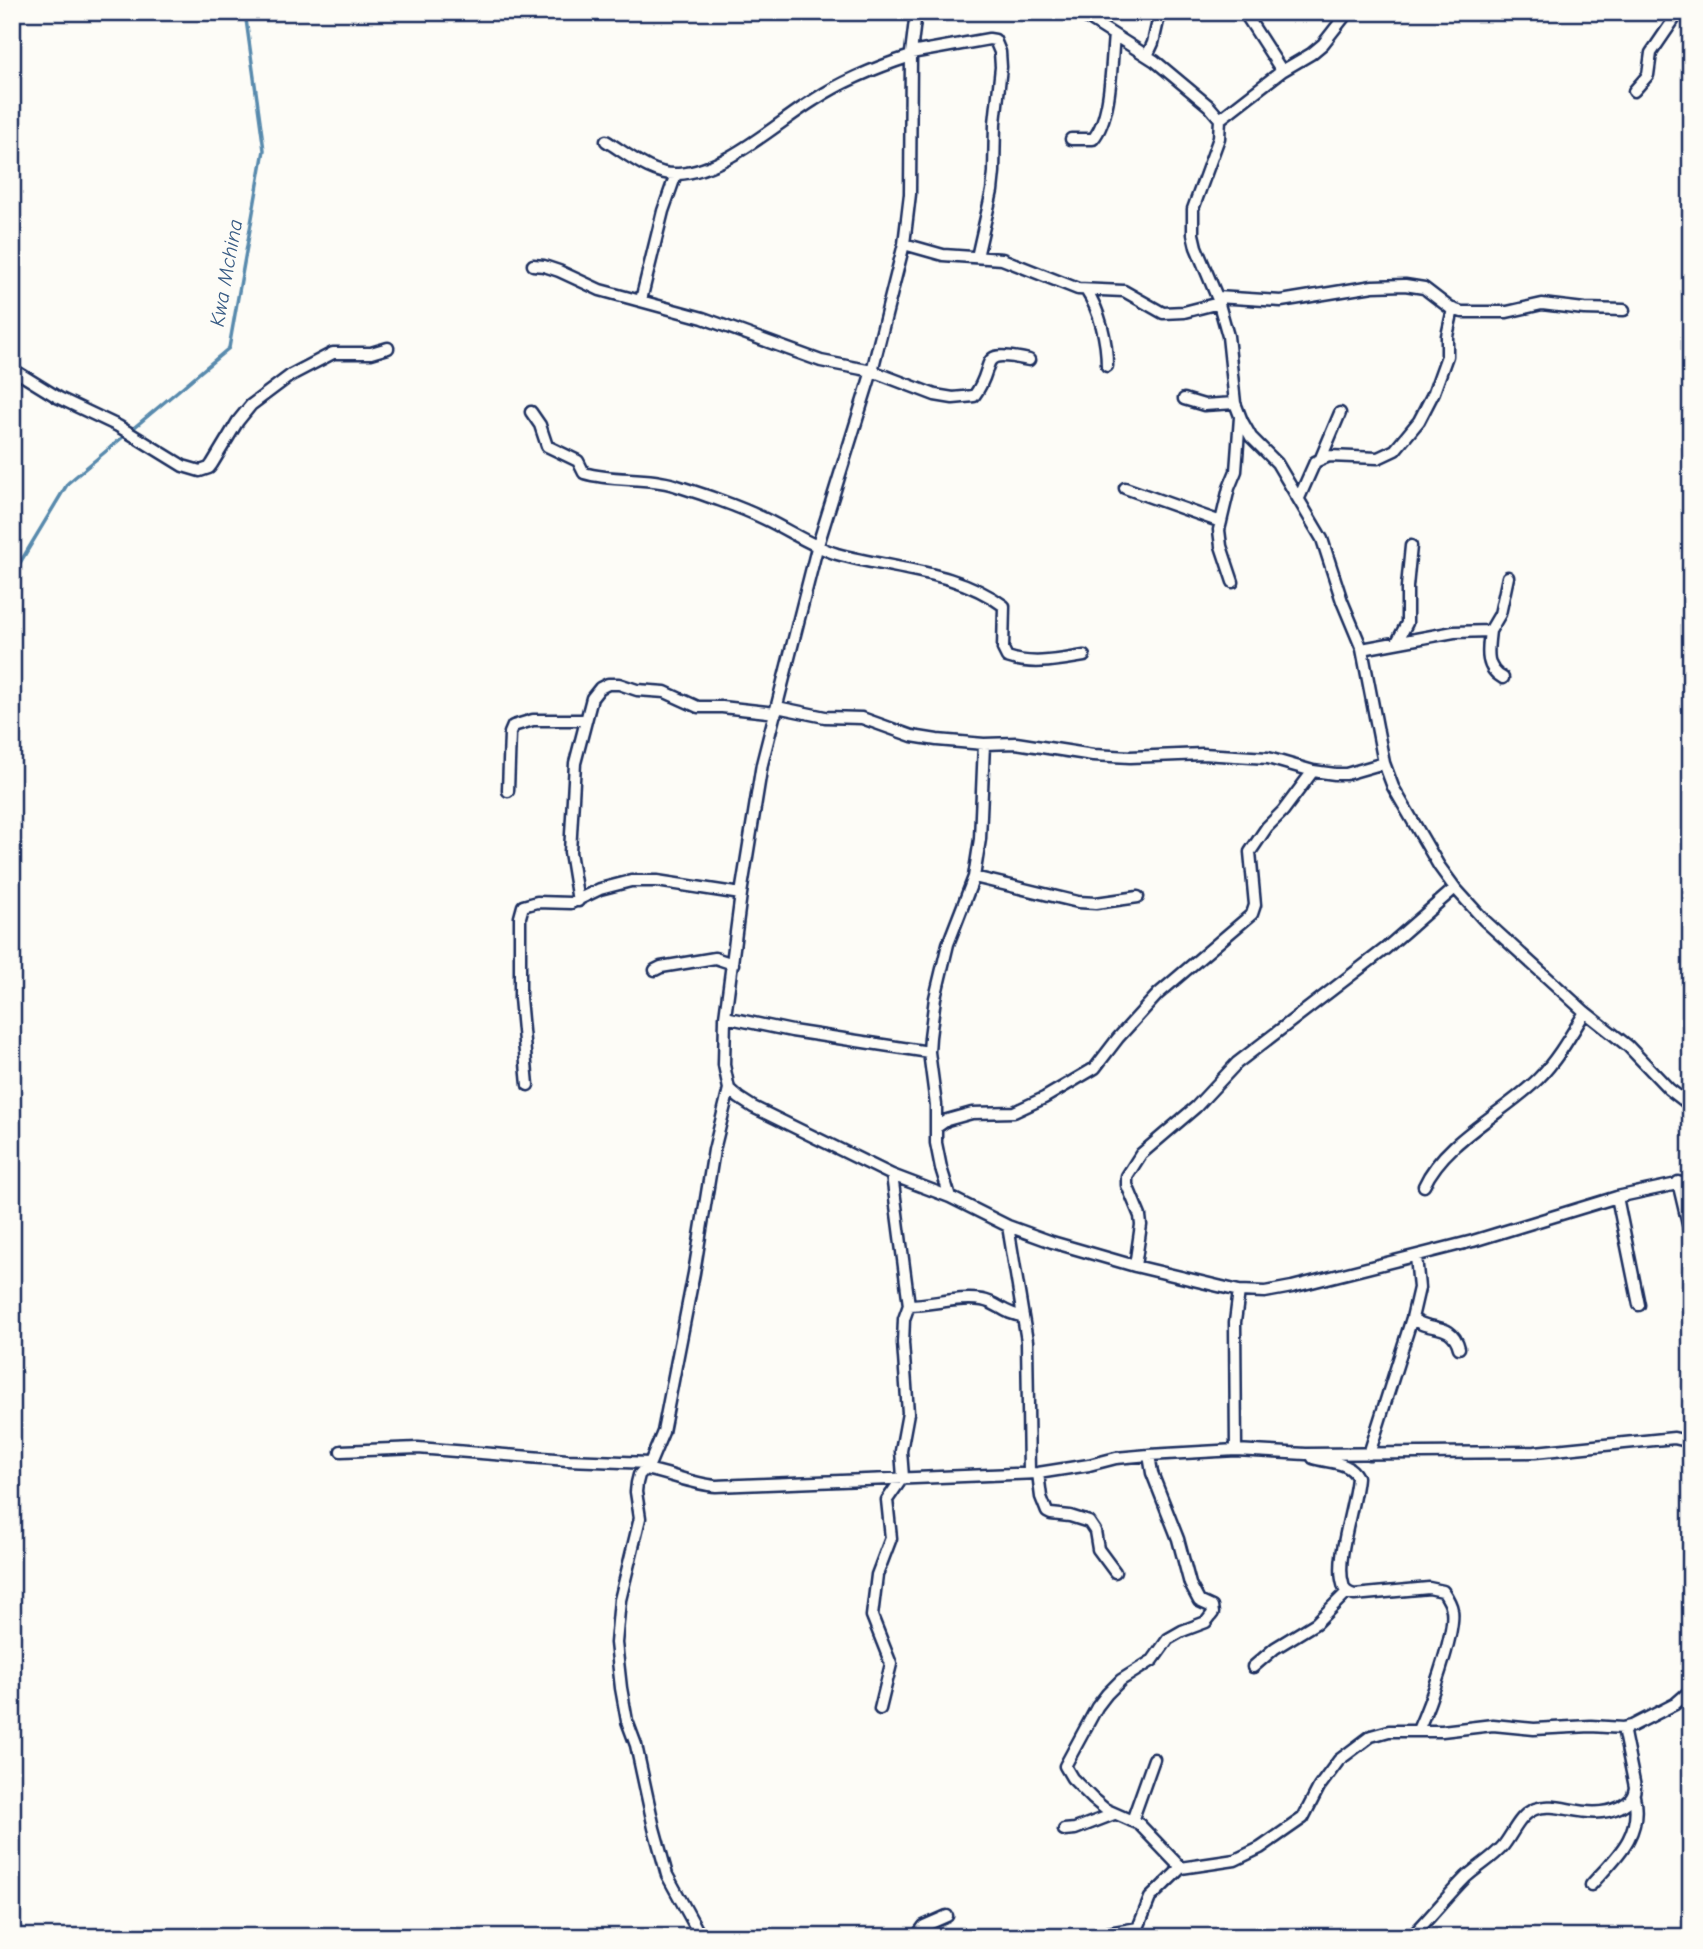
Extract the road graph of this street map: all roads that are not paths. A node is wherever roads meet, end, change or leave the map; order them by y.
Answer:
1 (916, 12) edge
2 (1078, 12) edge
3 (1160, 12) edge
4 (1244, 12) edge
5 (1349, 12) edge
6 (1679, 12) edge
7 (1114, 35) junction
8 (911, 54) junction
9 (1147, 56) junction
10 (1282, 71) junction
11 (1634, 91) dead end
12 (1220, 118) junction
13 (1071, 139) dead end
14 (606, 141) dead end
15 (676, 174) junction
16 (904, 244) junction
17 (977, 257) junction
18 (533, 265) dead end
19 (1086, 290) junction
20 (641, 300) junction
21 (1218, 300) junction
22 (1453, 309) junction
23 (1624, 310) dead end
24 (388, 348) dead end
25 (1029, 359) dead end
26 (1107, 366) dead end
27 (12, 369) edge
28 (872, 371) junction
29 (1184, 398) dead end
30 (1235, 403) junction
31 (531, 412) dead end
32 (1340, 413) dead end
33 (1240, 417) junction
34 (1321, 458) junction
35 (1125, 488) dead end
36 (1299, 498) junction
37 (1221, 523) junction
38 (1411, 546) dead end
39 (817, 548) junction
40 (1508, 577) dead end
41 (1233, 582) dead end
42 (1490, 631) junction
43 (1397, 642) junction
44 (1362, 649) junction
45 (1084, 656) dead end
46 (1503, 678) dead end
47 (776, 710) junction
48 (586, 720) junction
49 (984, 744) junction
50 (1384, 763) junction
51 (1313, 771) junction
52 (508, 791) dead end
53 (974, 877) junction
54 (1455, 888) junction
55 (741, 894) junction
56 (1138, 897) dead end
57 (578, 901) junction
58 (733, 964) junction
59 (655, 970) dead end
60 (1585, 1012) junction
61 (725, 1017) junction
62 (929, 1052) junction
63 (528, 1085) dead end
64 (729, 1088) junction
65 (1691, 1105) edge
66 (937, 1127) junction
67 (892, 1175) junction
68 (1691, 1181) edge
69 (1678, 1182) junction
70 (1424, 1186) dead end
71 (950, 1197) junction
72 (1617, 1197) junction
73 (1008, 1226) junction
74 (1691, 1237) edge
75 (1416, 1256) junction
76 (1135, 1266) junction
77 (1239, 1291) junction
78 (909, 1305) junction
79 (1639, 1305) dead end
80 (1023, 1316) junction
81 (1412, 1318) junction
82 (1459, 1348) dead end
83 (1691, 1442) edge
84 (341, 1451) dead end
85 (1236, 1451) junction
86 (1306, 1454) junction
87 (1369, 1454) junction
88 (1149, 1455) junction
89 (647, 1466) junction
90 (1033, 1473) junction
91 (903, 1477) junction
92 (1115, 1572) dead end
93 (1348, 1592) junction
94 (1253, 1667) dead end
95 (1691, 1690) edge
96 (880, 1709) dead end
97 (1623, 1728) junction
98 (1418, 1731) junction
99 (1154, 1759) dead end
100 (1634, 1797) junction
101 (1114, 1814) junction
102 (1132, 1821) junction
103 (1064, 1830) dead end
104 (1181, 1868) junction
105 (1591, 1885) dead end
106 (947, 1916) dead end
107 (1133, 1933) edge
108 (701, 1937) edge
109 (916, 1937) edge
110 (1085, 1937) edge
111 (1411, 1937) edge

1 - 8 street
2 - 7 street
3 - 9 street
4 - 10 street
5 - 10 street
6 - 11 street
7 - 9 street
7 - 13 street
8 - 15 street
8 - 16 street
8 - 17 street
9 - 12 street
10 - 12 street
12 - 21 street
14 - 15 street
15 - 20 street
16 - 17 street
16 - 28 street
17 - 19 street
18 - 20 street
19 - 21 street
19 - 26 street
20 - 28 street
21 - 22 street
21 - 30 street
22 - 23 street
22 - 34 street
24 - 27 street
25 - 28 street
28 - 39 street
29 - 30 street
30 - 33 street
31 - 39 street
32 - 34 street
33 - 36 street
33 - 37 street
34 - 36 street
35 - 37 street
36 - 44 street
37 - 41 street
38 - 43 street
39 - 45 street
39 - 47 street
40 - 42 street
42 - 43 street
42 - 46 street
43 - 44 street
44 - 50 street
47 - 48 street
47 - 49 street
47 - 55 street
48 - 52 street
48 - 57 street
49 - 51 street
49 - 53 street
50 - 51 street
50 - 54 street
51 - 66 street
53 - 56 street
53 - 62 street
54 - 60 street
54 - 76 street
55 - 57 street
55 - 58 street
57 - 63 street
58 - 59 street
58 - 61 street
60 - 65 street
60 - 70 street
61 - 62 street
61 - 64 street
62 - 66 street
64 - 67 street
64 - 89 street
66 - 71 street
67 - 71 street
67 - 78 street
68 - 69 street
69 - 72 street
69 - 74 street
71 - 73 street
72 - 75 street
72 - 79 street
73 - 76 street
73 - 80 street
75 - 77 street
75 - 81 street
76 - 77 street
77 - 85 street
78 - 80 street
78 - 91 street
80 - 90 street
81 - 82 street
81 - 87 street
83 - 87 street
84 - 89 street
85 - 86 street
85 - 88 street
86 - 87 street
86 - 93 street
88 - 90 street
88 - 101 street
89 - 91 street
89 - 108 street
90 - 91 street
90 - 92 street
91 - 96 street
93 - 94 street
93 - 98 street
95 - 97 street
97 - 98 street
97 - 100 street
98 - 104 street
99 - 102 street
100 - 105 street
100 - 111 street
101 - 102 street
101 - 103 street
102 - 104 street
104 - 107 street
106 - 109 street
107 - 110 street

